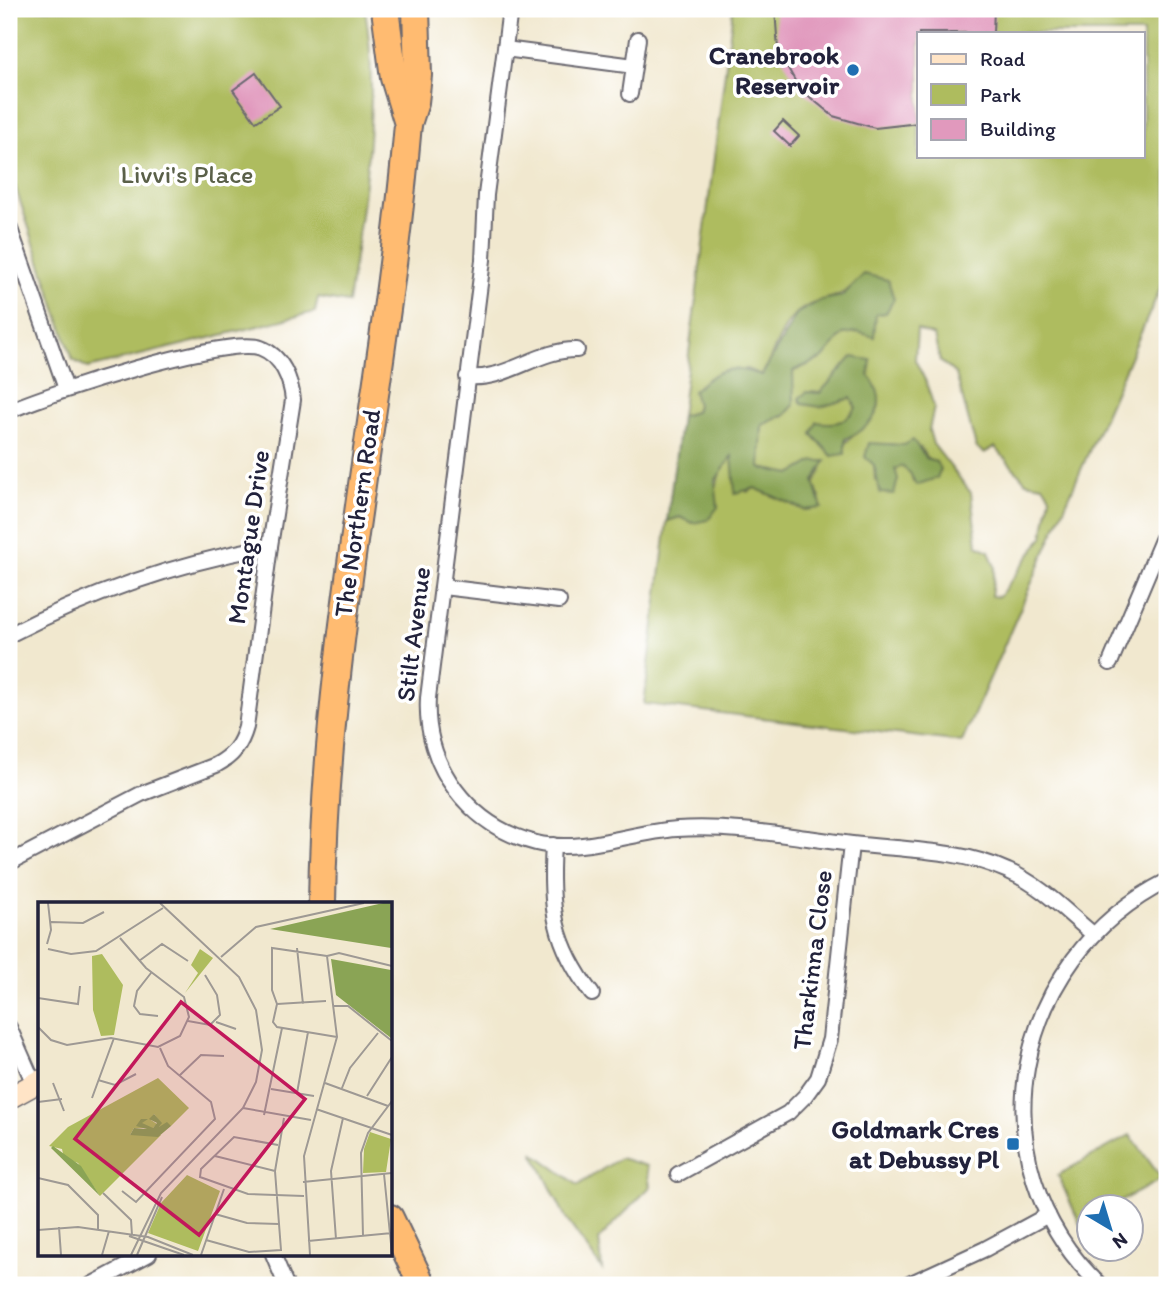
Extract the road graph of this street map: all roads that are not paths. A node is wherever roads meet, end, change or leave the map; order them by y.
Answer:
1 (385, 9) edge
2 (416, 9) edge
3 (510, 9) edge
4 (638, 38) dead end
5 (505, 49) junction
6 (634, 66) junction
7 (630, 94) dead end
8 (408, 124) junction
9 (9, 226) edge
10 (577, 350) dead end
11 (467, 377) junction
12 (66, 389) junction
13 (9, 411) edge
14 (1167, 528) edge
15 (270, 546) junction
16 (443, 587) junction
17 (559, 601) dead end
18 (9, 635) edge
19 (1110, 663) dead end
20 (851, 844) junction
21 (553, 845) junction
22 (9, 863) edge
23 (1167, 881) edge
24 (322, 902) edge
25 (1093, 934) junction
26 (592, 994) dead end
27 (9, 1027) edge
28 (37, 1082) edge
29 (9, 1098) edge
30 (678, 1174) dead end
31 (1048, 1214) junction
32 (392, 1222) edge
33 (145, 1256) edge
34 (273, 1256) edge
35 (91, 1285) edge
36 (286, 1285) edge
37 (422, 1285) edge
38 (907, 1285) edge
39 (1100, 1285) edge

1 - 8 highway, The Northern Road
2 - 8 highway, The Northern Road
3 - 5 street, Stilt Avenue
4 - 6 street
5 - 6 street
5 - 11 street, Stilt Avenue
6 - 7 street
8 - 24 highway, The Northern Road
9 - 12 street
10 - 11 street
11 - 16 street, Stilt Avenue
12 - 13 street, Montague Drive
12 - 15 street, Montague Drive
14 - 19 street
15 - 18 street
15 - 22 street, Montague Drive
16 - 17 street
16 - 21 street, Stilt Avenue
20 - 21 street, Stilt Avenue
20 - 25 street, Stilt Avenue
20 - 30 street, Tharkinna Close
21 - 26 street
23 - 25 street
25 - 31 street
27 - 28 street
28 - 29 street
31 - 38 street
31 - 39 street
32 - 37 highway
33 - 35 street
34 - 36 street

